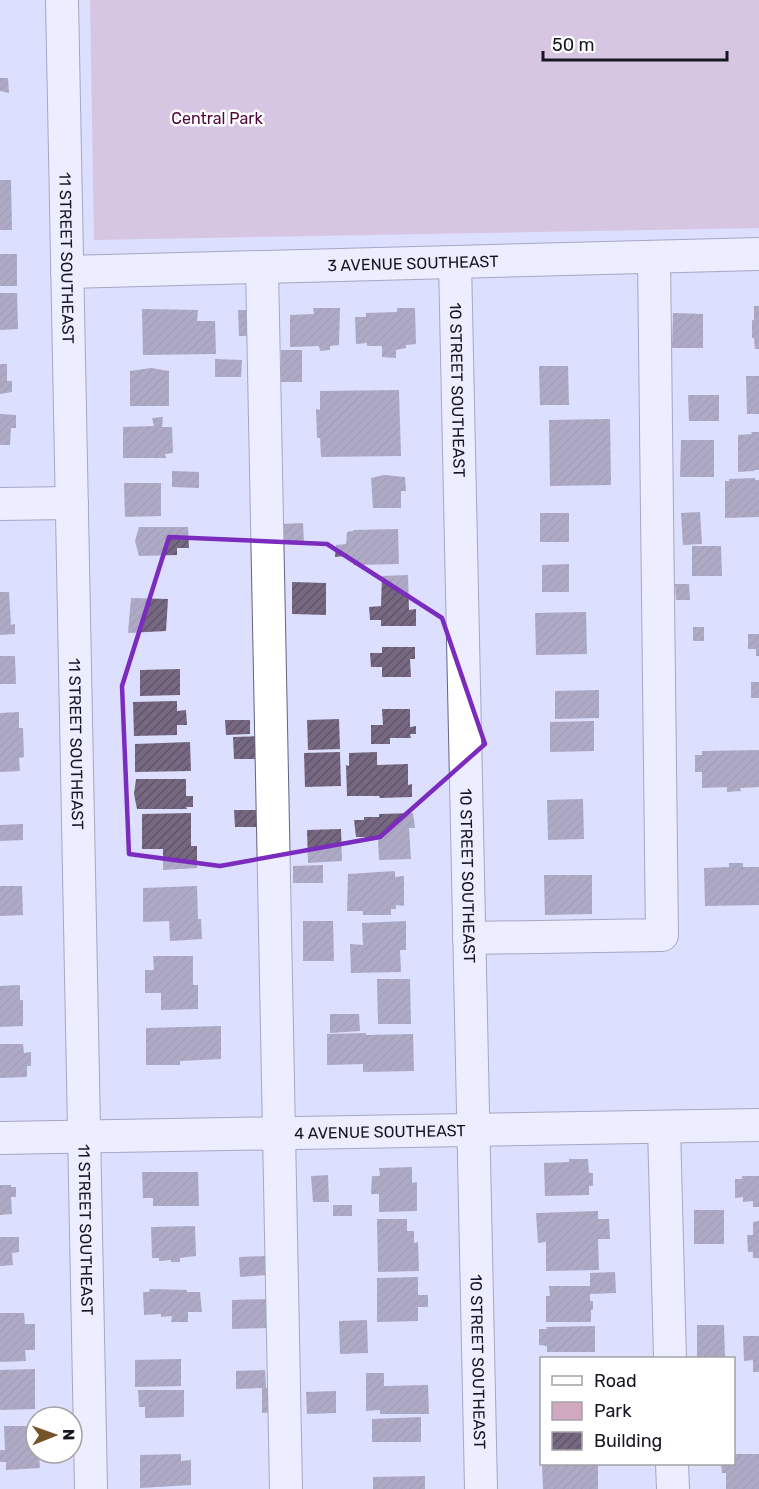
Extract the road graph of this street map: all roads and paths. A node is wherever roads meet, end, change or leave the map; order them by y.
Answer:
1 (62, 0) edge
2 (759, 254) edge
3 (654, 256) junction
4 (455, 262) junction
5 (262, 267) junction
6 (67, 272) junction
7 (72, 503) junction
8 (0, 504) edge
9 (469, 938) junction
10 (759, 1125) edge
11 (664, 1127) junction
12 (473, 1130) junction
13 (280, 1134) junction
14 (84, 1137) junction
15 (0, 1138) edge
16 (670, 1357) edge
17 (672, 1465) edge
18 (91, 1489) edge
19 (286, 1489) edge
20 (481, 1489) edge
21 (673, 1489) edge

1 - 6 street, 11 STREET SOUTHEAST
2 - 3 street, 3 AVENUE SOUTHEAST
3 - 4 street, 3 AVENUE SOUTHEAST
3 - 9 street
4 - 5 street, 3 AVENUE SOUTHEAST
4 - 9 street, 10 STREET SOUTHEAST
5 - 6 street, 3 AVENUE SOUTHEAST
5 - 13 street
6 - 7 street, 11 STREET SOUTHEAST
7 - 8 street
7 - 14 street, 11 STREET SOUTHEAST
9 - 12 street, 10 STREET SOUTHEAST
10 - 11 street, 4 AVENUE SOUTHEAST
11 - 12 street, 4 AVENUE SOUTHEAST
11 - 16 street
12 - 13 street, 4 AVENUE SOUTHEAST
12 - 20 street, 10 STREET SOUTHEAST
13 - 14 street, 4 AVENUE SOUTHEAST
13 - 19 street
14 - 15 street, 4 AVENUE SOUTHEAST
14 - 18 street, 11 STREET SOUTHEAST
17 - 21 street

